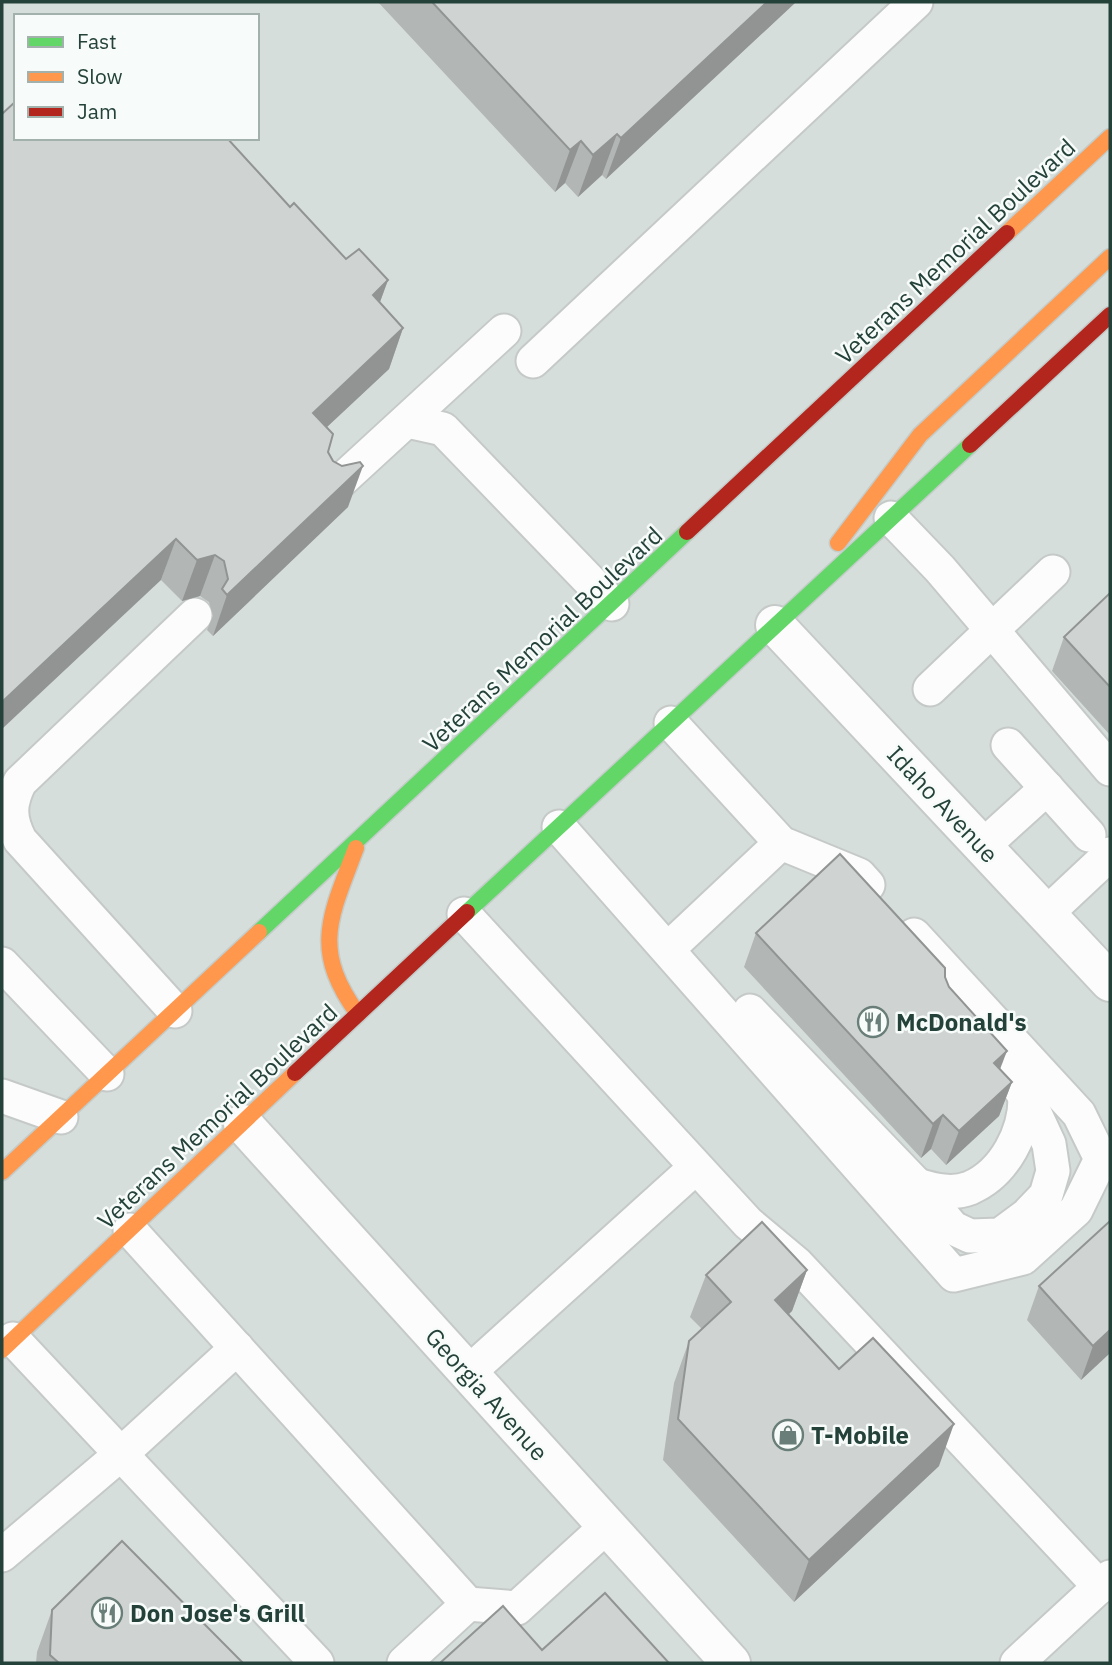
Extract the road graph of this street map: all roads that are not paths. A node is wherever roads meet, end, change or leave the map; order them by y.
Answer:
1 (916, 2) edge
2 (1110, 137) edge
3 (1110, 257) edge
4 (1110, 315) edge
5 (504, 331) dead end
6 (533, 361) dead end
7 (407, 421) junction
8 (332, 489) edge
9 (891, 518) junction
10 (1054, 572) dead end
11 (612, 604) junction
12 (195, 615) dead end
13 (775, 625) junction
14 (991, 630) junction
15 (930, 689) dead end
16 (671, 723) junction
17 (1007, 746) dead end
18 (1110, 769) edge
19 (1047, 788) junction
20 (559, 827) junction
21 (360, 840) junction
22 (781, 843) junction
23 (1100, 845) edge
24 (983, 846) junction
25 (464, 914) junction
26 (1046, 914) junction
27 (882, 916) junction
28 (668, 949) junction
29 (2, 964) edge
30 (1110, 982) edge
31 (717, 1005) junction
32 (175, 1011) junction
33 (358, 1014) junction
34 (107, 1074) junction
35 (1025, 1095) junction
36 (2, 1096) edge
37 (61, 1117) junction
38 (243, 1124) junction
39 (1105, 1154) edge
40 (696, 1167) junction
41 (2, 1172) edge
42 (916, 1185) junction
43 (130, 1230) junction
44 (8, 1344) edge
45 (237, 1348) junction
46 (468, 1373) junction
47 (121, 1454) junction
48 (607, 1526) junction
49 (2, 1555) edge
50 (1105, 1582) edge
51 (468, 1604) junction
52 (317, 1663) edge
53 (404, 1663) edge
54 (731, 1663) edge
55 (1017, 1663) edge

1 - 6 lane
2 - 11 main road, Veterans Memorial Boulevard
3 - 13 main road
4 - 9 main road, Veterans Memorial Boulevard
5 - 7 lane
7 - 8 lane
7 - 11 lane
9 - 13 main road, Veterans Memorial Boulevard
9 - 14 lane
10 - 14 lane
11 - 21 main road, Veterans Memorial Boulevard
12 - 32 lane
13 - 16 main road, Veterans Memorial Boulevard
13 - 24 street, Idaho Avenue
14 - 15 lane
14 - 18 lane
16 - 20 main road, Veterans Memorial Boulevard
16 - 22 lane
17 - 19 lane
19 - 23 lane
19 - 24 lane
20 - 25 main road, Veterans Memorial Boulevard
20 - 28 lane
21 - 32 main road, Veterans Memorial Boulevard
21 - 33 main road
22 - 27 lane
22 - 28 lane
23 - 26 lane
24 - 26 street, Idaho Avenue
25 - 33 main road, Veterans Memorial Boulevard
25 - 40 lane
26 - 30 street, Idaho Avenue
27 - 35 lane
27 - 39 lane
28 - 31 lane
29 - 34 lane
31 - 39 lane
31 - 42 lane
32 - 34 main road, Veterans Memorial Boulevard
33 - 38 main road, Veterans Memorial Boulevard
34 - 37 main road, Veterans Memorial Boulevard
35 - 42 lane
35 - 42 lane
36 - 37 lane
37 - 41 main road, Veterans Memorial Boulevard
38 - 43 main road, Veterans Memorial Boulevard
38 - 46 street, Georgia Avenue
40 - 46 lane
40 - 50 lane
43 - 44 main road, Veterans Memorial Boulevard
43 - 45 lane
44 - 47 lane
45 - 47 lane
45 - 51 lane
46 - 48 street, Georgia Avenue
47 - 49 lane
47 - 52 lane
48 - 51 lane
48 - 54 street, Georgia Avenue
50 - 55 lane
51 - 53 lane

